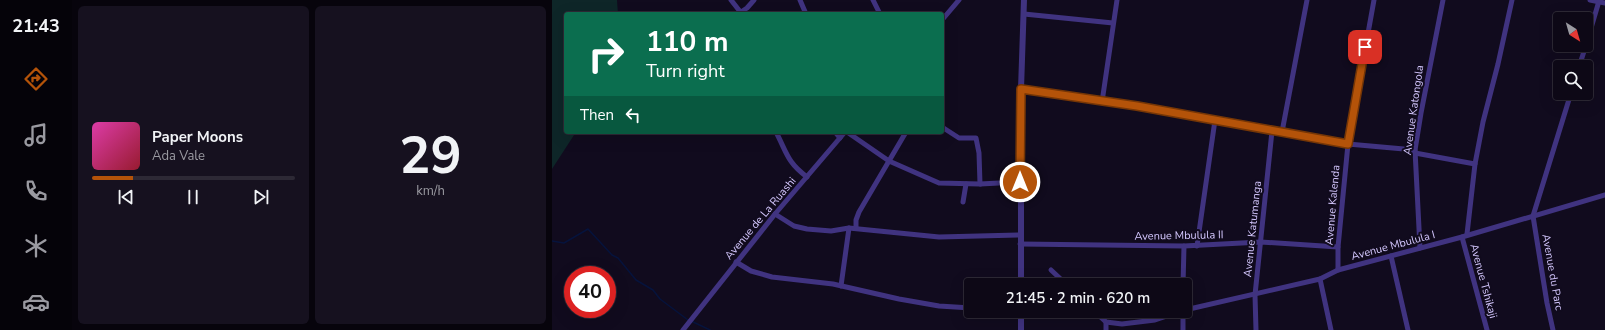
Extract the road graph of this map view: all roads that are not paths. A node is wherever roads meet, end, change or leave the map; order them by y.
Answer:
1 (731, 0) edge
2 (754, 0) edge
3 (800, 0) edge
4 (873, 0) edge
5 (959, 0) edge
6 (1024, 0) edge
7 (1117, 0) edge
8 (1307, 0) edge
9 (1374, 0) edge
10 (1443, 0) edge
11 (1512, 0) edge
12 (1590, 0) edge
13 (1599, 2) junction
14 (1605, 3) edge
15 (739, 12) edge
16 (741, 12) edge
17 (805, 12) edge
18 (879, 12) edge
19 (1024, 14) junction
20 (944, 18) edge
21 (1593, 22) edge
22 (1113, 24) junction
23 (1021, 89) junction
24 (1569, 100) edge
25 (1102, 102) junction
26 (1215, 120) junction
27 (944, 128) edge
28 (1272, 131) junction
29 (1282, 132) junction
30 (777, 134) edge
31 (837, 134) edge
32 (844, 134) edge
33 (849, 134) edge
34 (905, 134) edge
35 (840, 138) junction
36 (1348, 144) junction
37 (1415, 152) junction
38 (889, 161) junction
39 (1475, 164) junction
40 (806, 177) junction
41 (1020, 182) junction
42 (966, 184) junction
43 (980, 184) junction
44 (1605, 195) edge
45 (964, 202) dead end
46 (776, 214) junction
47 (1533, 216) junction
48 (849, 228) junction
49 (856, 228) junction
50 (1467, 234) junction
51 (1021, 236) junction
52 (1462, 237) junction
53 (1261, 242) junction
54 (1020, 244) junction
55 (1184, 246) junction
56 (1197, 246) junction
57 (1338, 247) junction
58 (1420, 248) junction
59 (1392, 256) junction
60 (736, 262) junction
61 (1051, 270) dead end
62 (1338, 270) junction
63 (1021, 278) edge
64 (1060, 278) edge
65 (1183, 278) edge
66 (1320, 279) junction
67 (841, 286) junction
68 (1256, 295) junction
69 (964, 308) edge
70 (1192, 309) edge
71 (1021, 318) edge
72 (1102, 318) edge
73 (1161, 318) edge
74 (1183, 318) edge
75 (1106, 322) junction
76 (683, 330) edge
77 (1021, 330) edge
78 (1106, 330) edge
79 (1183, 330) edge
80 (1256, 330) edge
81 (1331, 330) edge
82 (1408, 330) edge
83 (1487, 330) edge
84 (1553, 330) edge

1 - 15 street
2 - 16 street
3 - 17 street
4 - 18 street
5 - 20 street
6 - 19 street
7 - 22 street
8 - 29 street
9 - 36 street, Avenue Kalenda
10 - 37 street, Avenue Katongola
11 - 39 street
12 - 13 street
13 - 14 street
13 - 21 street
19 - 22 street
19 - 23 street
22 - 25 street
23 - 25 street
23 - 41 street
24 - 47 street
25 - 26 street
26 - 28 street
26 - 56 street
27 - 43 street
28 - 29 street
28 - 53 street, Avenue Katumanga
29 - 36 street
30 - 40 street
31 - 35 street
32 - 35 street, Avenue de La Ruashi
33 - 38 street
34 - 38 street
35 - 40 street, Avenue de La Ruashi
36 - 37 street
36 - 57 street, Avenue Kalenda
37 - 39 street
37 - 58 street, Avenue Katongola
38 - 42 street
38 - 49 street
39 - 50 street
40 - 46 street, Avenue de La Ruashi
41 - 43 street
41 - 51 street
42 - 43 street
42 - 45 street
44 - 47 street, Avenue Mbulula I
46 - 48 street
46 - 60 street, Avenue de La Ruashi
47 - 50 street, Avenue Mbulula I
47 - 84 street, Avenue du Parc
48 - 49 street
48 - 67 street
49 - 51 street
50 - 52 street, Avenue Mbulula I
51 - 54 street
52 - 58 street, Avenue Mbulula I
52 - 83 street, Avenue Tshikaji
53 - 56 street, Avenue Mbulula II
53 - 57 street, Avenue Mbulula II
53 - 68 street, Avenue Katumanga
54 - 55 street, Avenue Mbulula II
54 - 63 street
55 - 56 street, Avenue Mbulula II
55 - 65 street
57 - 62 street, Avenue Kalenda
58 - 59 street, Avenue Mbulula I
59 - 62 street, Avenue Mbulula I
59 - 82 street
60 - 67 street
60 - 76 street, Avenue de La Ruashi
61 - 64 street
62 - 66 street, Avenue Mbulula I
66 - 68 street, Avenue Mbulula I
66 - 81 street
67 - 69 street
68 - 70 street, Avenue Mbulula I
68 - 80 street, Avenue Katumanga
71 - 77 street
72 - 75 street
73 - 75 street, Avenue Mbulula I
74 - 79 street
75 - 78 street

